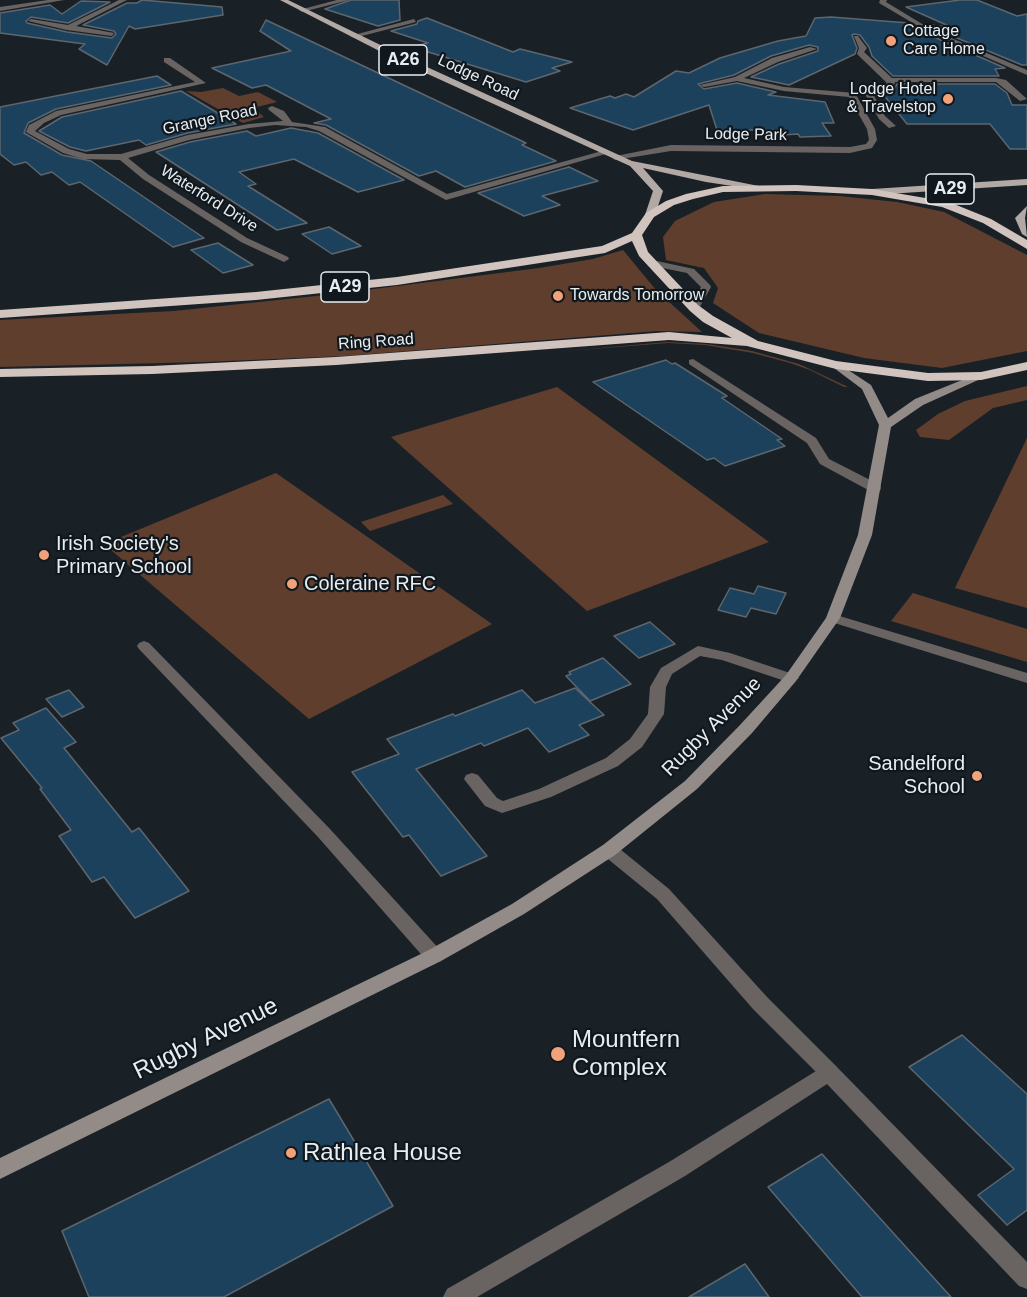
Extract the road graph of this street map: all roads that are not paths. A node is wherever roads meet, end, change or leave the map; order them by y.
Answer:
1 (61, 0) edge
2 (124, 0) edge
3 (283, 0) edge
4 (346, 0) edge
5 (884, 0) edge
6 (0, 9) edge
7 (302, 10) junction
8 (31, 21) dead end
9 (414, 21) dead end
10 (67, 28) junction
11 (112, 34) dead end
12 (354, 36) junction
13 (856, 37) dead end
14 (813, 49) dead end
15 (167, 60) dead end
16 (883, 73) junction
17 (969, 73) dead end
18 (1027, 73) edge
19 (736, 79) junction
20 (890, 80) junction
21 (704, 85) dead end
22 (868, 92) junction
23 (852, 95) junction
24 (1023, 99) dead end
25 (272, 108) dead end
26 (289, 123) junction
27 (869, 126) junction
28 (605, 153) junction
29 (122, 157) junction
30 (615, 157) junction
31 (630, 162) junction
32 (1027, 182) edge
33 (759, 187) junction
34 (872, 192) junction
35 (446, 197) junction
36 (463, 207) dead end
37 (1027, 209) edge
38 (650, 215) junction
39 (1027, 234) edge
40 (636, 235) junction
41 (1027, 245) edge
42 (284, 259) dead end
43 (652, 262) junction
44 (694, 308) junction
45 (0, 314) edge
46 (753, 344) junction
47 (693, 362) dead end
48 (836, 365) junction
49 (1027, 366) edge
50 (0, 373) edge
51 (981, 376) junction
52 (885, 425) junction
53 (875, 489) junction
54 (833, 618) junction
55 (144, 646) dead end
56 (791, 678) junction
57 (1027, 678) edge
58 (472, 779) dead end
59 (609, 850) junction
60 (434, 956) junction
61 (829, 1072) junction
62 (0, 1169) edge
63 (1027, 1278) edge
64 (455, 1297) edge

1 - 6 street
2 - 10 street
3 - 7 main road, Lodge Road / A26
4 - 7 street
5 - 18 street
7 - 12 main road, Lodge Road / A26
8 - 10 street
9 - 12 street
10 - 11 street
12 - 28 main road, Lodge Road / A26
13 - 16 street
14 - 19 street
15 - 29 street, Grange Road
16 - 17 street
16 - 20 street
19 - 21 street
19 - 23 street
20 - 22 street
20 - 24 street
22 - 23 street
22 - 27 street
23 - 27 street
25 - 26 street
26 - 29 street, Grange Road
26 - 35 street, Grange Road
27 - 30 street, Lodge Park
28 - 30 main road, Lodge Road / A26
28 - 35 street
29 - 42 street, Waterford Drive
30 - 31 main road, Lodge Road / A26
31 - 33 main road, Lodge Road / A26
31 - 38 main road, Lodge Road / A26
32 - 34 main road, A29
33 - 34 highway, A29
33 - 38 highway, A29
34 - 41 highway, A29
35 - 36 street, Grange Road
37 - 39 main road
38 - 40 highway, A29
40 - 43 highway
40 - 45 highway, A29
43 - 44 highway
43 - 44 street
44 - 46 highway
46 - 48 highway
46 - 50 highway, Ring Road
47 - 53 street
48 - 51 highway
48 - 52 street
49 - 51 highway
51 - 52 street
52 - 53 street, Rugby Avenue
53 - 54 street, Rugby Avenue
54 - 56 street, Rugby Avenue
54 - 57 street
55 - 60 street
56 - 58 street
56 - 59 street, Rugby Avenue
59 - 60 street, Rugby Avenue
59 - 61 street
60 - 62 street, Rugby Avenue
61 - 63 street
61 - 64 street

